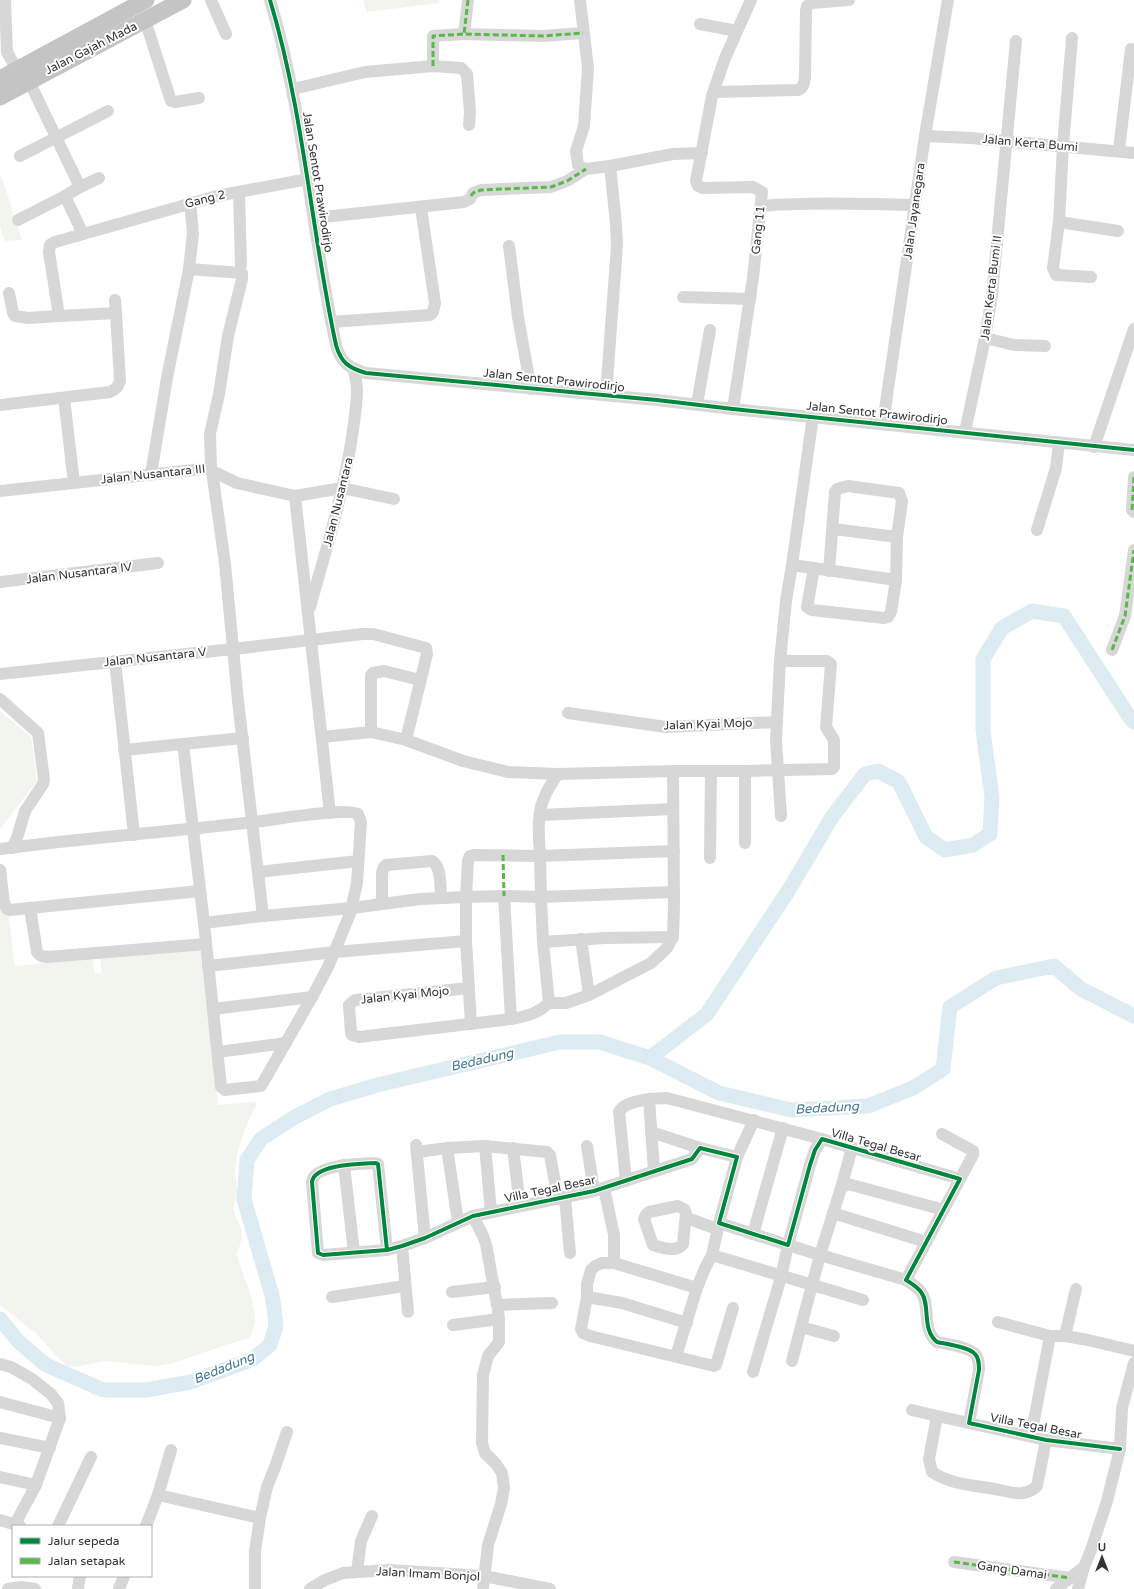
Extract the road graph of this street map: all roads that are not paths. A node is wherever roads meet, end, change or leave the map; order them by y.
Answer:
1 (5, 0) edge
2 (146, 0) edge
3 (183, 0) edge
4 (211, 0) edge
5 (270, 0) edge
6 (468, 0) edge
7 (580, 0) edge
8 (751, 0) edge
9 (849, 0) edge
10 (948, 0) edge
11 (145, 20) junction
12 (700, 24) dead end
13 (737, 31) junction
14 (583, 33) junction
15 (226, 34) dead end
16 (464, 34) junction
17 (1072, 38) dead end
18 (1016, 41) dead end
19 (1131, 49) dead end
20 (433, 66) junction
21 (23, 75) junction
22 (0, 79) edge
23 (293, 89) junction
24 (714, 92) junction
25 (0, 97) edge
26 (199, 98) dead end
27 (108, 111) dead end
28 (469, 126) dead end
29 (925, 136) junction
30 (57, 137) junction
31 (1006, 142) junction
32 (1063, 146) junction
33 (1119, 150) junction
34 (1134, 152) edge
35 (702, 153) junction
36 (20, 156) dead end
37 (610, 166) junction
38 (586, 168) junction
39 (99, 178) dead end
40 (308, 179) junction
41 (80, 187) junction
42 (239, 192) junction
43 (65, 196) junction
44 (190, 202) junction
45 (916, 205) junction
46 (761, 206) junction
47 (421, 208) junction
48 (314, 218) junction
49 (18, 220) dead end
50 (1059, 222) junction
51 (1118, 231) dead end
52 (82, 234) junction
53 (509, 246) dead end
54 (241, 266) dead end
55 (189, 269) junction
56 (1090, 277) dead end
57 (9, 294) dead end
58 (683, 297) dead end
59 (750, 299) junction
60 (115, 300) dead end
61 (116, 313) junction
62 (59, 316) junction
63 (331, 322) junction
64 (1134, 329) edge
65 (710, 330) dead end
66 (985, 338) junction
67 (1045, 346) dead end
68 (353, 369) junction
69 (366, 373) junction
70 (358, 389) junction
71 (531, 389) junction
72 (606, 395) junction
73 (64, 398) junction
74 (697, 404) junction
75 (0, 405) edge
76 (733, 409) junction
77 (813, 416) junction
78 (883, 423) junction
79 (966, 432) junction
80 (1059, 442) junction
81 (1094, 447) junction
82 (1134, 450) edge
83 (211, 470) junction
84 (151, 474) junction
85 (1134, 477) edge
86 (74, 482) junction
87 (237, 483) junction
88 (342, 488) junction
89 (0, 491) edge
90 (216, 493) junction
91 (295, 496) junction
92 (394, 500) dead end
93 (1134, 512) edge
94 (833, 529) junction
95 (1037, 530) dead end
96 (897, 537) junction
97 (1134, 551) edge
98 (158, 563) dead end
99 (792, 565) junction
100 (814, 568) junction
101 (830, 571) junction
102 (896, 580) junction
103 (0, 582) edge
104 (309, 614) junction
105 (310, 640) junction
106 (233, 649) junction
107 (1112, 650) dead end
108 (780, 661) junction
109 (115, 662) junction
110 (0, 674) edge
111 (420, 680) junction
112 (0, 699) edge
113 (568, 713) dead end
114 (777, 722) junction
115 (371, 732) junction
116 (322, 737) junction
117 (243, 738) junction
118 (406, 740) junction
119 (183, 744) junction
120 (124, 750) junction
121 (777, 770) junction
122 (674, 771) junction
123 (711, 771) junction
124 (745, 772) junction
125 (558, 774) junction
126 (673, 809) junction
127 (330, 813) junction
128 (540, 815) junction
129 (781, 816) dead end
130 (253, 822) junction
131 (192, 829) junction
132 (134, 835) junction
133 (745, 844) dead end
134 (6, 848) edge
135 (674, 851) junction
136 (540, 856) junction
137 (710, 858) dead end
138 (358, 861) junction
139 (0, 870) edge
140 (258, 872) junction
141 (200, 891) junction
142 (674, 892) junction
143 (504, 896) junction
144 (441, 897) junction
145 (466, 897) junction
146 (541, 897) junction
147 (382, 903) junction
148 (30, 908) junction
149 (352, 908) junction
150 (263, 916) junction
151 (204, 923) junction
152 (673, 936) junction
153 (581, 939) junction
154 (466, 941) junction
155 (543, 942) junction
156 (206, 944) junction
157 (335, 952) junction
158 (208, 966) junction
159 (469, 988) junction
160 (589, 995) junction
161 (312, 997) junction
162 (549, 1003) junction
163 (213, 1009) junction
164 (511, 1020) junction
165 (471, 1024) junction
166 (286, 1043) junction
167 (218, 1052) junction
168 (648, 1099) junction
169 (754, 1120) junction
170 (782, 1128) junction
171 (650, 1132) junction
172 (942, 1134) dead end
173 (822, 1139) junction
174 (485, 1146) junction
175 (587, 1146) dead end
176 (447, 1148) junction
177 (513, 1148) junction
178 (700, 1148) junction
179 (852, 1148) junction
180 (736, 1156) junction
181 (344, 1165) junction
182 (654, 1171) junction
183 (960, 1179) junction
184 (626, 1181) junction
185 (841, 1188) junction
186 (599, 1190) junction
187 (562, 1199) junction
188 (520, 1206) junction
189 (944, 1210) junction
190 (491, 1212) junction
191 (833, 1213) junction
192 (473, 1216) junction
193 (687, 1218) dead end
194 (458, 1222) junction
195 (718, 1226) junction
196 (753, 1234) junction
197 (425, 1238) junction
198 (926, 1242) junction
199 (788, 1245) junction
200 (402, 1246) junction
201 (387, 1250) junction
202 (354, 1252) junction
203 (570, 1252) dead end
204 (712, 1256) junction
205 (820, 1256) junction
206 (614, 1263) junction
207 (781, 1277) junction
208 (906, 1280) junction
209 (405, 1286) junction
210 (812, 1286) junction
211 (495, 1287) junction
212 (698, 1288) junction
213 (1076, 1289) dead end
214 (452, 1292) dead end
215 (332, 1296) dead end
216 (586, 1297) junction
217 (863, 1300) dead end
218 (552, 1303) dead end
219 (497, 1305) junction
220 (733, 1308) dead end
221 (408, 1312) dead end
222 (500, 1319) junction
223 (998, 1322) dead end
224 (687, 1323) junction
225 (453, 1325) dead end
226 (801, 1327) junction
227 (834, 1336) dead end
228 (1050, 1336) junction
229 (1065, 1336) junction
230 (1134, 1351) edge
231 (676, 1356) junction
232 (792, 1361) dead end
233 (0, 1364) edge
234 (1134, 1364) edge
235 (753, 1372) dead end
236 (0, 1402) edge
237 (912, 1410) dead end
238 (937, 1416) junction
239 (60, 1418) junction
240 (969, 1423) junction
241 (287, 1432) dead end
242 (1031, 1436) junction
243 (0, 1438) edge
244 (1046, 1440) junction
245 (50, 1448) junction
246 (1120, 1449) junction
247 (171, 1450) dead end
248 (91, 1457) dead end
249 (0, 1477) edge
250 (36, 1485) junction
251 (158, 1495) junction
252 (372, 1516) dead end
253 (260, 1518) junction
254 (0, 1520) edge
255 (18, 1525) edge
256 (58, 1525) edge
257 (146, 1525) edge
258 (954, 1562) dead end
259 (1084, 1567) junction
260 (357, 1572) junction
261 (484, 1576) junction
262 (80, 1577) edge
263 (124, 1577) edge
264 (1070, 1578) junction
265 (8, 1589) edge
266 (35, 1589) edge
267 (78, 1589) edge
268 (120, 1589) edge
269 (255, 1589) edge
270 (310, 1589) edge
271 (483, 1589) edge
272 (550, 1589) edge
273 (1056, 1589) edge
274 (1078, 1589) edge

1 - 21 street
2 - 21 highway, Jalan Gajah Mada
3 - 11 highway, Jalan Gajah Mada
4 - 15 street
5 - 23 street, Jalan Sentot Prawirodirjo
6 - 16 street
7 - 14 street
8 - 13 street, Gang 11
9 - 24 street
10 - 29 street, Jalan Jayanegara
11 - 21 highway, Jalan Gajah Mada
11 - 26 street
12 - 13 street
13 - 24 street, Gang 11
14 - 16 street
14 - 38 street
16 - 20 street
17 - 32 street
18 - 31 street, Jalan Kerta Bumi II
19 - 33 street
20 - 23 street
20 - 28 street
21 - 22 highway, Jalan Gajah Mada
21 - 25 highway, Jalan Gajah Mada
21 - 30 street
23 - 40 street, Jalan Sentot Prawirodirjo
24 - 35 street, Gang 11
27 - 30 street
29 - 31 street, Jalan Kerta Bumi
29 - 45 street, Jalan Jayanegara
30 - 36 street
30 - 41 street
31 - 32 street, Jalan Kerta Bumi
31 - 66 street, Jalan Kerta Bumi II
32 - 33 street, Jalan Kerta Bumi
32 - 50 street
33 - 34 street, Jalan Kerta Bumi
35 - 37 street
35 - 46 street, Gang 11
37 - 38 street
37 - 72 street
38 - 47 street
39 - 41 street
40 - 42 street, Gang 2
40 - 48 street, Jalan Sentot Prawirodirjo
41 - 43 street
42 - 44 street, Gang 2
42 - 54 street
43 - 49 street
43 - 52 street
44 - 52 street, Gang 2
44 - 55 street
45 - 46 street
45 - 78 street, Jalan Jayanegara
46 - 59 street, Gang 11
47 - 48 street
47 - 63 street
48 - 63 street, Jalan Sentot Prawirodirjo
50 - 51 street
50 - 56 street
52 - 62 street, Gang 2
53 - 71 street
55 - 83 street
55 - 84 street
57 - 62 street
58 - 59 street
59 - 76 street, Gang 11
60 - 61 street
61 - 62 street
61 - 73 street
63 - 68 street, Jalan Sentot Prawirodirjo
64 - 81 street
65 - 74 street
66 - 67 street
66 - 79 street, Jalan Kerta Bumi II
68 - 69 street, Jalan Sentot Prawirodirjo
68 - 70 street
69 - 70 street
69 - 71 street, Jalan Sentot Prawirodirjo
70 - 88 street, Jalan Nusantara
71 - 72 street, Jalan Sentot Prawirodirjo
72 - 74 street, Jalan Sentot Prawirodirjo
73 - 75 street
73 - 86 street
74 - 76 street, Jalan Sentot Prawirodirjo
76 - 77 street, Jalan Sentot Prawirodirjo
77 - 78 street, Jalan Sentot Prawirodirjo
77 - 99 street
78 - 79 street, Jalan Sentot Prawirodirjo
79 - 80 street, Jalan Sentot Prawirodirjo
80 - 81 street, Jalan Sentot Prawirodirjo
80 - 95 street
81 - 82 street, Jalan Sentot Prawirodirjo
83 - 84 street, Jalan Nusantara III
83 - 87 street, Jalan Nusantara III
83 - 90 street
84 - 86 street, Jalan Nusantara III
85 - 93 street
86 - 89 street, Jalan Nusantara III
87 - 90 street
87 - 91 street, Jalan Nusantara III
88 - 91 street, Jalan Nusantara III
88 - 92 street, Jalan Nusantara III
88 - 104 street, Jalan Nusantara
90 - 106 street
91 - 104 street
94 - 96 street
94 - 96 street
94 - 101 street
96 - 102 street
97 - 107 street
98 - 103 street, Jalan Nusantara IV
99 - 100 street
99 - 108 street
100 - 101 street
100 - 102 street
101 - 102 street
104 - 105 street
105 - 106 street, Jalan Nusantara V
105 - 111 street, Jalan Nusantara V
105 - 116 street
106 - 109 street, Jalan Nusantara V
106 - 117 street
108 - 114 street
108 - 121 street
109 - 110 street, Jalan Nusantara V
109 - 120 street
111 - 115 street
111 - 118 street
112 - 134 street
113 - 114 street, Jalan Kyai Mojo
114 - 121 street
115 - 116 street
115 - 118 street
116 - 127 street
117 - 119 street
117 - 130 street
118 - 125 street
119 - 120 street
119 - 131 street
120 - 132 street
121 - 124 street
121 - 129 street
122 - 123 street
122 - 125 street
122 - 126 street
123 - 124 street
123 - 137 street
124 - 133 street
125 - 128 street
126 - 128 street
126 - 135 street
127 - 130 street
127 - 138 street
128 - 136 street
130 - 131 street
130 - 140 street
131 - 132 street
131 - 141 street
132 - 134 street
135 - 136 street
135 - 142 street
136 - 145 street
136 - 146 street
138 - 140 street
138 - 149 street
139 - 148 street
140 - 150 street
141 - 148 street
141 - 151 street
142 - 146 street
142 - 152 street
143 - 145 street
143 - 146 street
143 - 164 street
144 - 145 street
144 - 147 street
144 - 147 street
145 - 154 street
146 - 155 street
147 - 149 street
148 - 156 street
149 - 150 street
149 - 157 street
150 - 151 street
151 - 156 street
152 - 153 street
152 - 160 street, Jalan Kyai Mojo
153 - 155 street
153 - 160 street
154 - 157 street
154 - 159 street
155 - 162 street
156 - 158 street
157 - 158 street
157 - 161 street
158 - 163 street
159 - 165 street
159 - 165 street, Jalan Kyai Mojo
160 - 162 street, Jalan Kyai Mojo
161 - 163 street
161 - 166 street
162 - 164 street, Jalan Kyai Mojo
163 - 167 street
164 - 165 street, Jalan Kyai Mojo
166 - 167 street
166 - 167 street
168 - 169 street
168 - 171 street
168 - 184 street
169 - 170 street
169 - 180 street
170 - 173 street
170 - 196 street
171 - 178 street
171 - 182 street
172 - 183 street
173 - 179 street, Villa Tegal Besar
173 - 199 street, Villa Tegal Besar
174 - 176 street
174 - 177 street
174 - 190 street
175 - 186 street
176 - 194 street
176 - 197 street
177 - 187 street
177 - 188 street
178 - 180 street
178 - 182 street, Villa Tegal Besar
179 - 183 street, Villa Tegal Besar
179 - 185 street
180 - 195 street
181 - 201 street
181 - 202 street
181 - 202 street, Villa Tegal Besar
182 - 184 street, Villa Tegal Besar
183 - 189 street
184 - 186 street, Villa Tegal Besar
185 - 189 street
185 - 191 street
186 - 187 street, Villa Tegal Besar
186 - 206 street
187 - 188 street, Villa Tegal Besar
187 - 203 street
188 - 190 street, Villa Tegal Besar
189 - 198 street
190 - 192 street, Villa Tegal Besar
191 - 198 street
191 - 205 street
192 - 194 street, Villa Tegal Besar
192 - 211 street
193 - 195 street
194 - 197 street, Villa Tegal Besar
195 - 196 street
195 - 204 street
196 - 199 street
197 - 200 street, Villa Tegal Besar
198 - 208 street
199 - 205 street
199 - 207 street, Villa Tegal Besar
200 - 201 street, Villa Tegal Besar
200 - 209 street
201 - 202 street, Villa Tegal Besar
204 - 207 street
204 - 212 street
205 - 208 street
205 - 210 street
206 - 212 street
206 - 216 street
207 - 210 street
207 - 235 street, Villa Tegal Besar
208 - 240 street
209 - 215 street
209 - 221 street
210 - 217 street
210 - 226 street
211 - 214 street
211 - 219 street
212 - 224 street
213 - 229 street
216 - 224 street
216 - 231 street
218 - 219 street
219 - 222 street
220 - 231 street
222 - 225 street
222 - 261 street
223 - 228 street
224 - 231 street
226 - 227 street
226 - 232 street
228 - 229 street
228 - 242 street
229 - 230 street
233 - 239 street
234 - 246 street
236 - 239 street
237 - 238 street, Villa Tegal Besar
238 - 240 street, Villa Tegal Besar
238 - 244 street
239 - 245 street
240 - 242 street, Villa Tegal Besar
241 - 253 street
242 - 244 street, Villa Tegal Besar
243 - 245 street
244 - 246 street, Villa Tegal Besar
245 - 250 street
246 - 259 street
247 - 251 street
248 - 256 street
249 - 250 street
250 - 255 street
251 - 253 street
251 - 257 street
252 - 260 street
253 - 269 street
254 - 255 street
258 - 264 street, Gang Damai
259 - 264 street
259 - 274 street
260 - 261 street, Jalan Imam Bonjol
260 - 270 street, Jalan Imam Bonjol
261 - 271 street
261 - 272 street, Jalan Imam Bonjol
262 - 267 street
263 - 268 street
264 - 273 street
265 - 266 street

